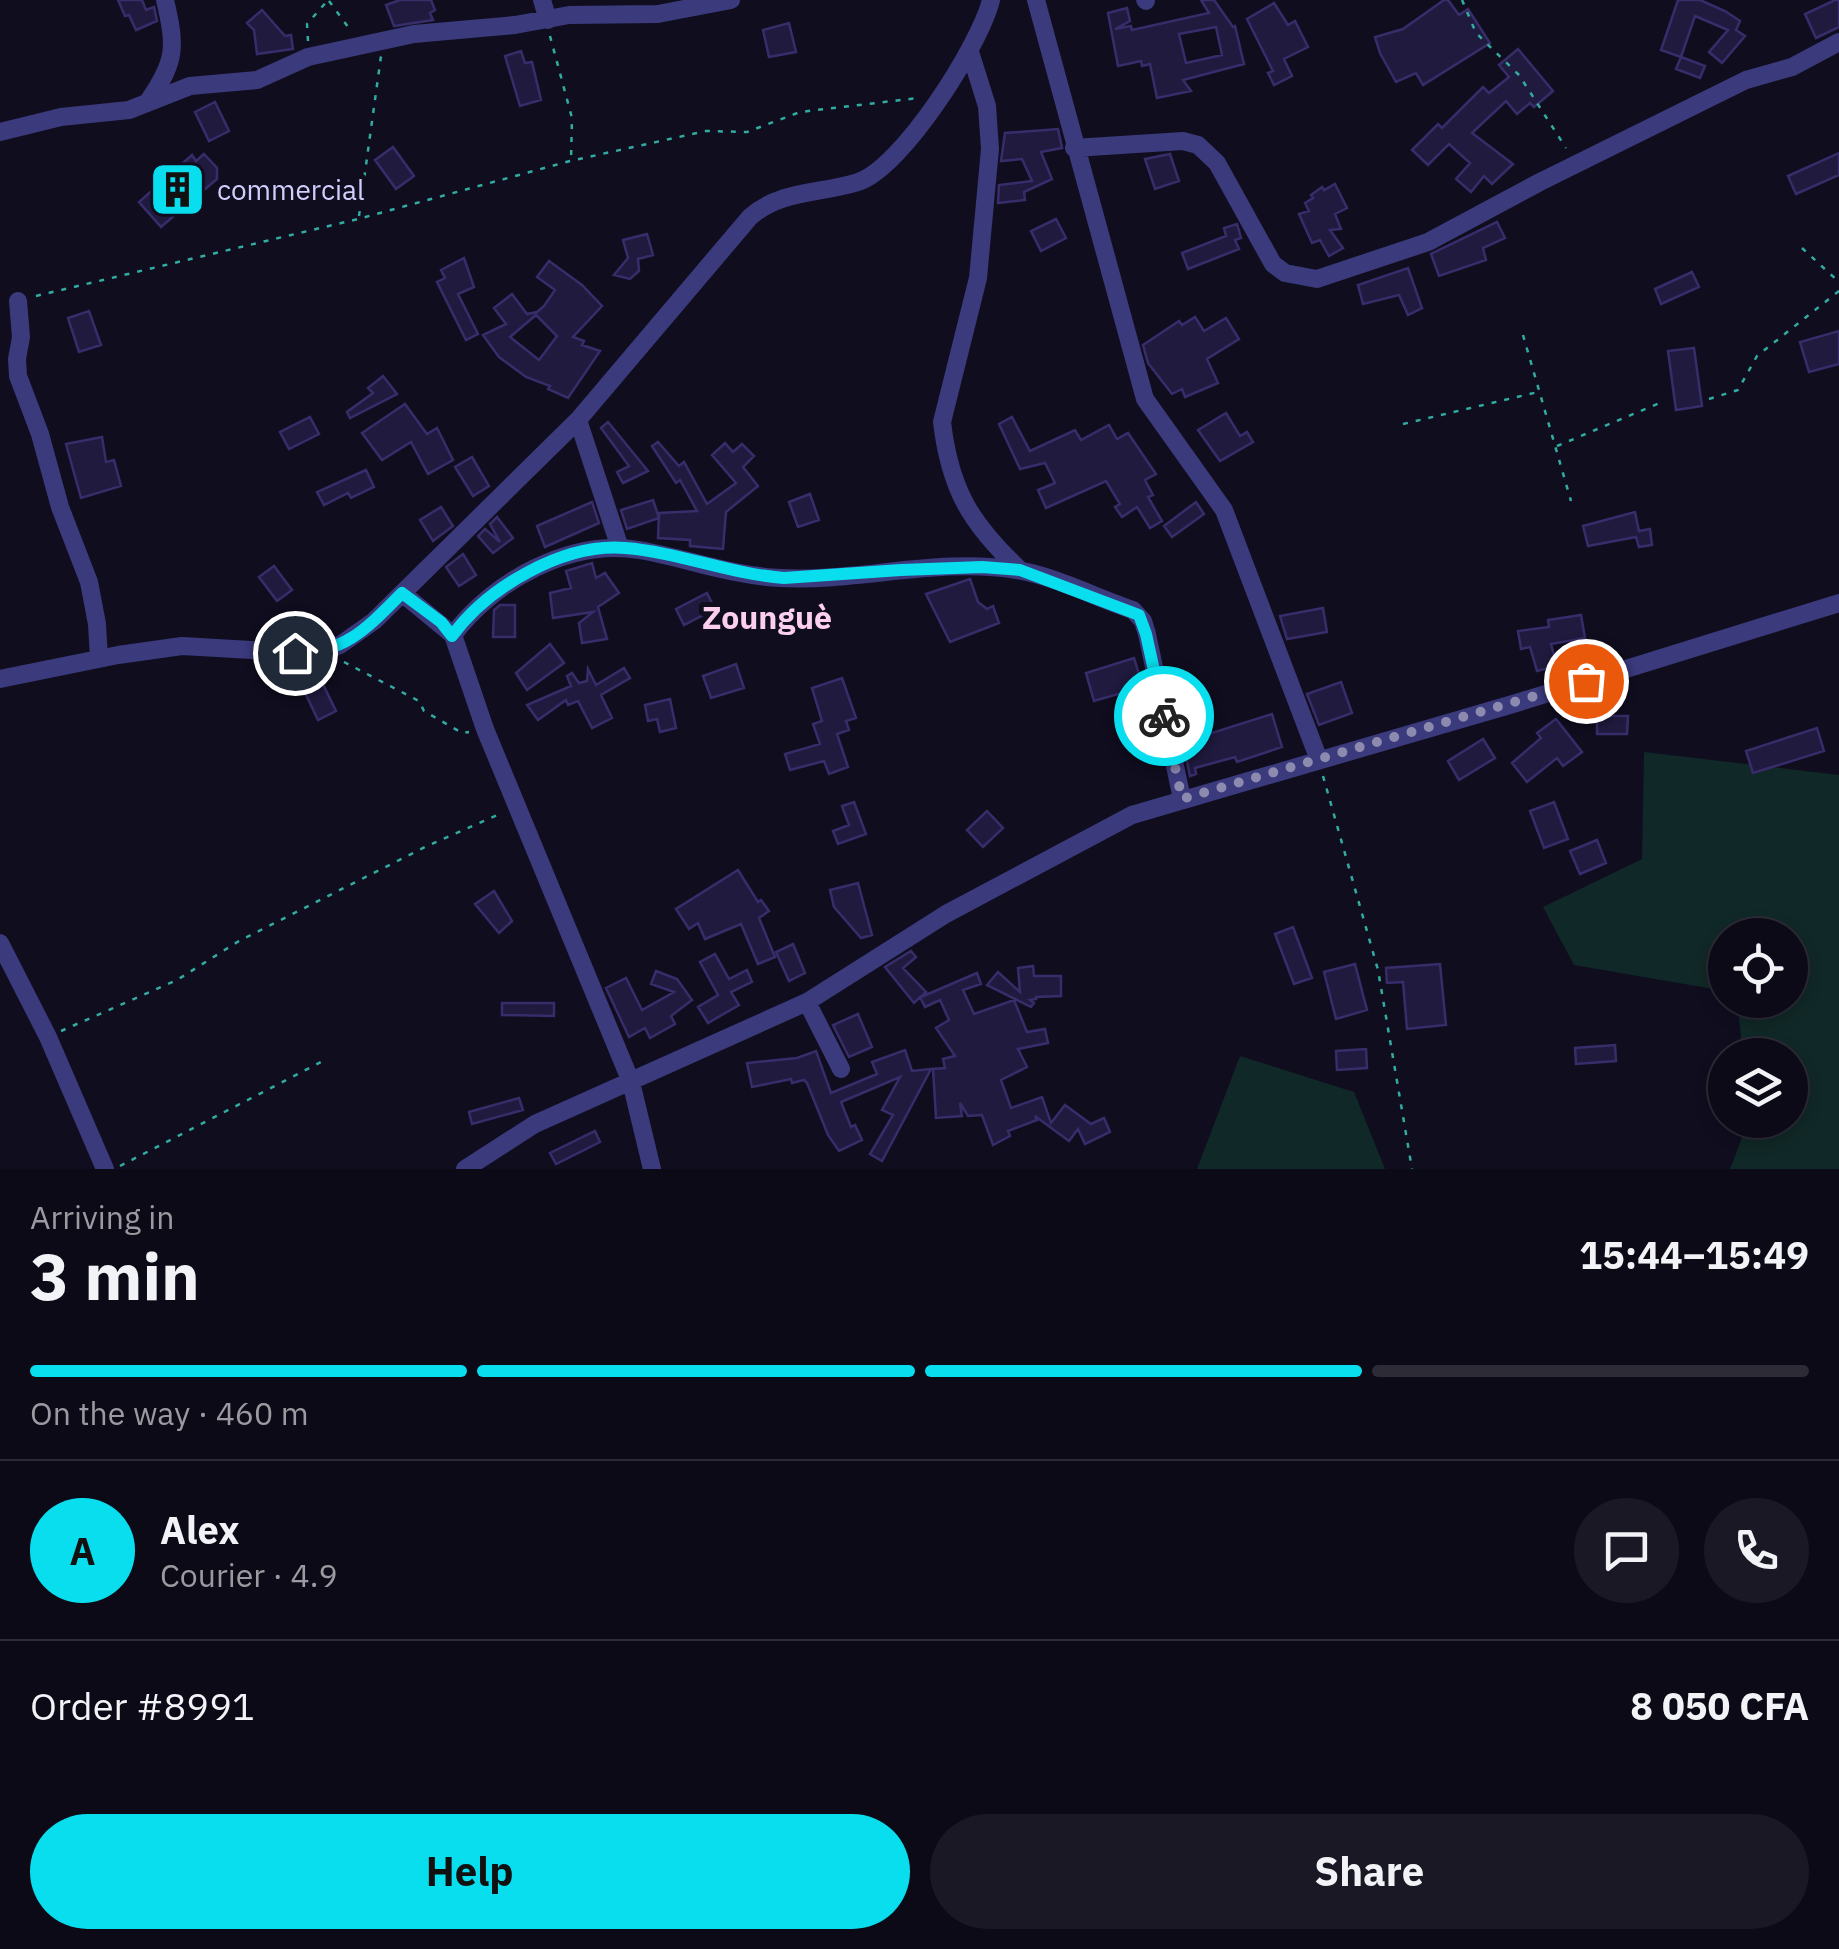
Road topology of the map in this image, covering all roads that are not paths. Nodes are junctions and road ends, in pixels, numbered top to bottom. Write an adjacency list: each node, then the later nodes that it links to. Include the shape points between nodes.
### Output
1 (165, 0): 9 (street, via 171,69)
2 (542, 0): 6 (street)
3 (731, 0): 6 (street, via 658,14)
4 (991, 0): 8 (street)
5 (1036, 0): 11 (street)
6 (548, 20): 9 (street, via 361,44 256,80 190,86)
7 (1839, 42): 11 (street, via 1792,67 1746,80 1428,242 1304,279 1274,264 1217,163 1198,145)
8 (970, 52): 13 (street, via 904,144 874,174 778,199 750,216); 15 (street, via 987,106 990,148 978,278 942,422 959,494 972,519)
9 (149, 100): 10 (street, via 120,112)
10 (0, 132)
11 (1074, 148): 21 (street, via 1145,399 1224,510)
12 (18, 301): 19 (street, via 18,376 89,582)
13 (578, 420): 14 (street); 16 (street)
14 (620, 548): 15 (street, via 784,578); 18 (street, via 531,570 488,598)
15 (1020, 570): 22 (street, via 1139,615)
16 (402, 593): 18 (street); 19 (street, via 374,621 319,654 182,646)
17 (1839, 602): 21 (street)
18 (452, 636): 26 (street)
19 (99, 659): 20 (street)
20 (0, 680)
21 (1319, 760): 22 (street)
22 (1182, 799): 24 (street, via 1058,852)
23 (0, 943): 27 (street)
24 (807, 1002): 25 (street); 26 (street)
25 (840, 1069)
26 (631, 1082): 28 (street, via 535,1124); 29 (street)
27 (106, 1169)
28 (465, 1169)
29 (652, 1169)

